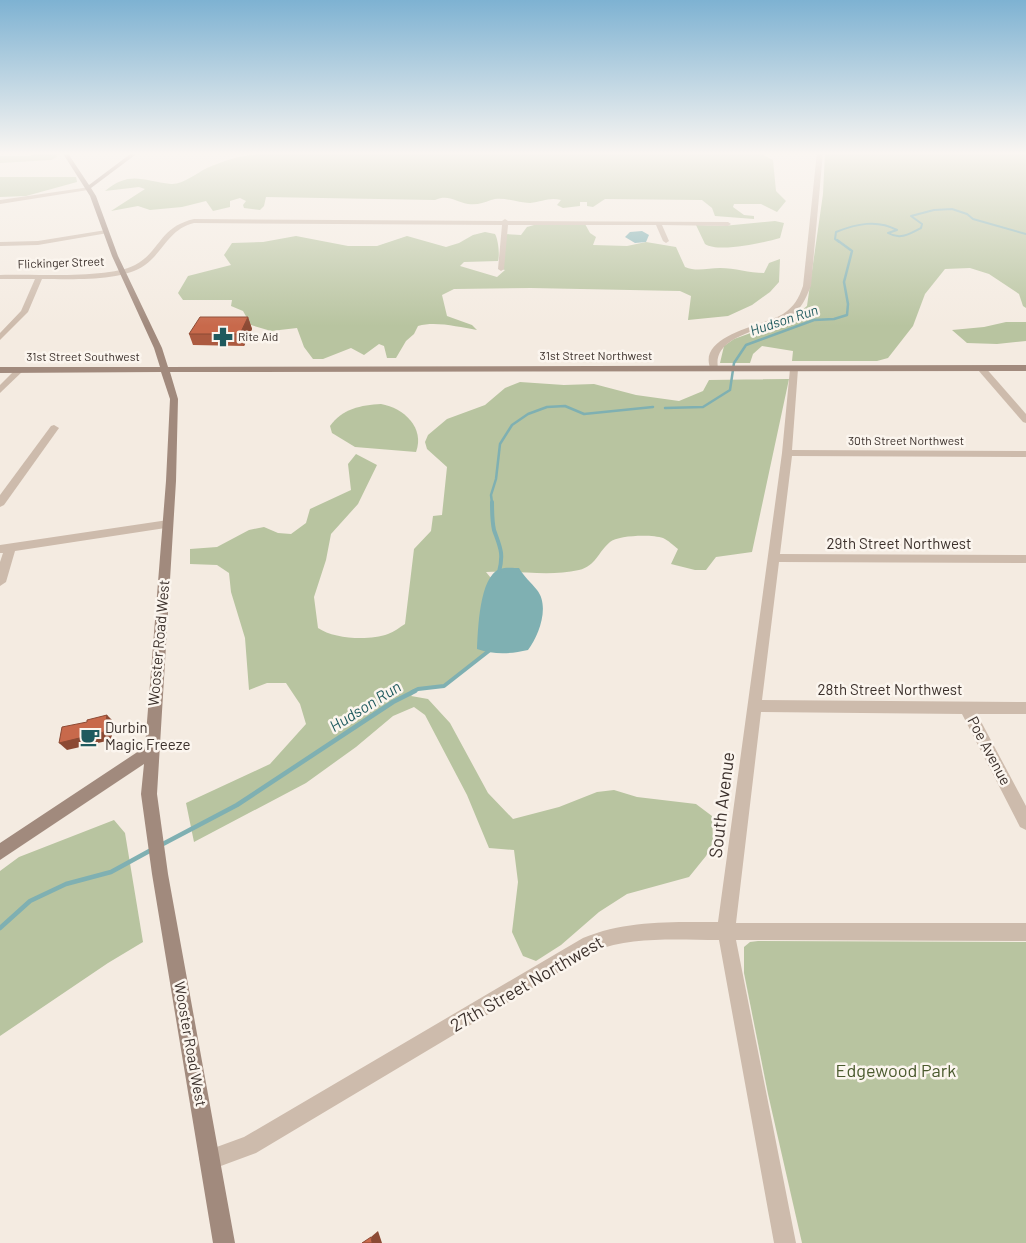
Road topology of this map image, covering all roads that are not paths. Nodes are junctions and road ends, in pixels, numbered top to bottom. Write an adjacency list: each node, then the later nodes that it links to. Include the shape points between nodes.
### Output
1 (97, 210): 6 (main road, Wooster Road West)
2 (814, 210): 14 (street, via 804,300 786,315 724,341 717,349)
3 (504, 221): 4 (street); 9 (street); 10 (street, via 188,222 173,228 139,266)
4 (658, 222): 5 (street); 7 (street)
5 (728, 224)
6 (106, 232): 8 (street, via 38,243); 10 (main road, Wooster Road West)
7 (666, 241)
8 (0, 244)
9 (501, 269)
10 (122, 271): 11 (street, Flickinger Street); 20 (main road, Wooster Road West)
11 (40, 276): 12 (street, Flickinger Street); 13 (street, via 24,312)
12 (0, 277)
13 (0, 338)
14 (714, 368): 17 (main road, 31st Street Northwest); 20 (main road, 31st Street Northwest)
15 (981, 368): 16 (main road, 31st Street Northwest); 17 (main road, 31st Street Northwest); 22 (street)
16 (1026, 368)
17 (794, 369): 24 (street, South Avenue)
18 (0, 370): 19 (main road, 31st Street Southwest)
19 (20, 370): 20 (main road, 31st Street Southwest); 21 (street)
20 (166, 370): 27 (main road, Wooster Road West, via 174,399)
21 (0, 390)
22 (1026, 420)
23 (54, 428): 26 (street)
24 (786, 453): 25 (street, 30th Street Northwest); 29 (street, South Avenue)
25 (1026, 454)
26 (0, 502)
27 (168, 524): 28 (street); 35 (main road, Wooster Road West)
28 (5, 549): 31 (street)
29 (773, 558): 30 (street, 29th Street Northwest); 32 (street, South Avenue)
30 (1026, 559)
31 (0, 582)
32 (754, 706): 33 (street, 28th Street Northwest); 38 (street, South Avenue)
33 (966, 707): 34 (street, 28th Street Northwest); 36 (street, Poe Avenue)
34 (1026, 708)
35 (150, 752): 37 (main road); 40 (main road, Wooster Road West, via 152,823)
36 (1026, 822)
37 (0, 852)
38 (726, 931): 39 (street, 27th Street Northwest); 40 (street, 27th Street Northwest, via 632,932 589,944 249,1146); 42 (street, South Avenue)
39 (1026, 932)
40 (210, 1159): 41 (main road, Wooster Road West)
41 (224, 1243)
42 (785, 1243)

